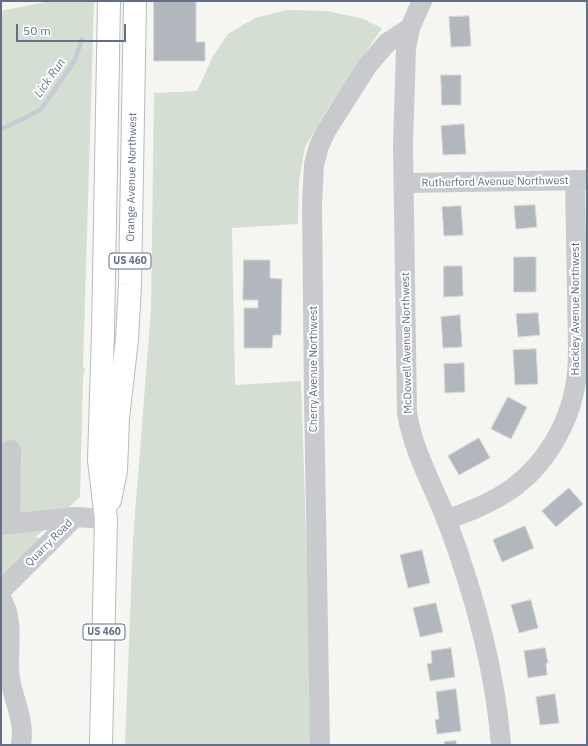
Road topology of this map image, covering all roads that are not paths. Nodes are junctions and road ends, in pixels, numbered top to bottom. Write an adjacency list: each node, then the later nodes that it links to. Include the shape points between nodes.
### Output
1 (109, 1): 9 (main road, Orange Avenue Northwest / US 460, via 99,460)
2 (135, 1): 9 (main road, Orange Avenue Northwest / US 460, via 127,339 118,418 116,471)
3 (422, 1): 4 (street, McDowell Avenue Northwest)
4 (410, 28): 6 (street, McDowell Avenue Northwest, via 406,48); 16 (street, Cherry Avenue Northwest, via 388,43 368,65 326,132 314,164 314,399)
5 (581, 180): 6 (street, Rutherford Avenue Northwest); 10 (street, Hackley Avenue Northwest, via 577,373 573,397 565,420 540,462 523,480 481,507)
6 (404, 183): 10 (street, McDowell Avenue Northwest, via 407,413 419,458)
7 (11, 450): 11 (street)
8 (75, 518): 9 (street, Quarry Road); 11 (street); 12 (street, Quarry Road)
9 (106, 519): 15 (main road, Orange Avenue Northwest / US 460)
10 (446, 520): 17 (street, McDowell Avenue Northwest, via 464,569 482,634 499,718)
11 (5, 524)
12 (1, 591)
13 (1, 598): 14 (street, via 9,617 10,679 20,714)
14 (21, 745)
15 (101, 745)
16 (320, 745)
17 (501, 745)

